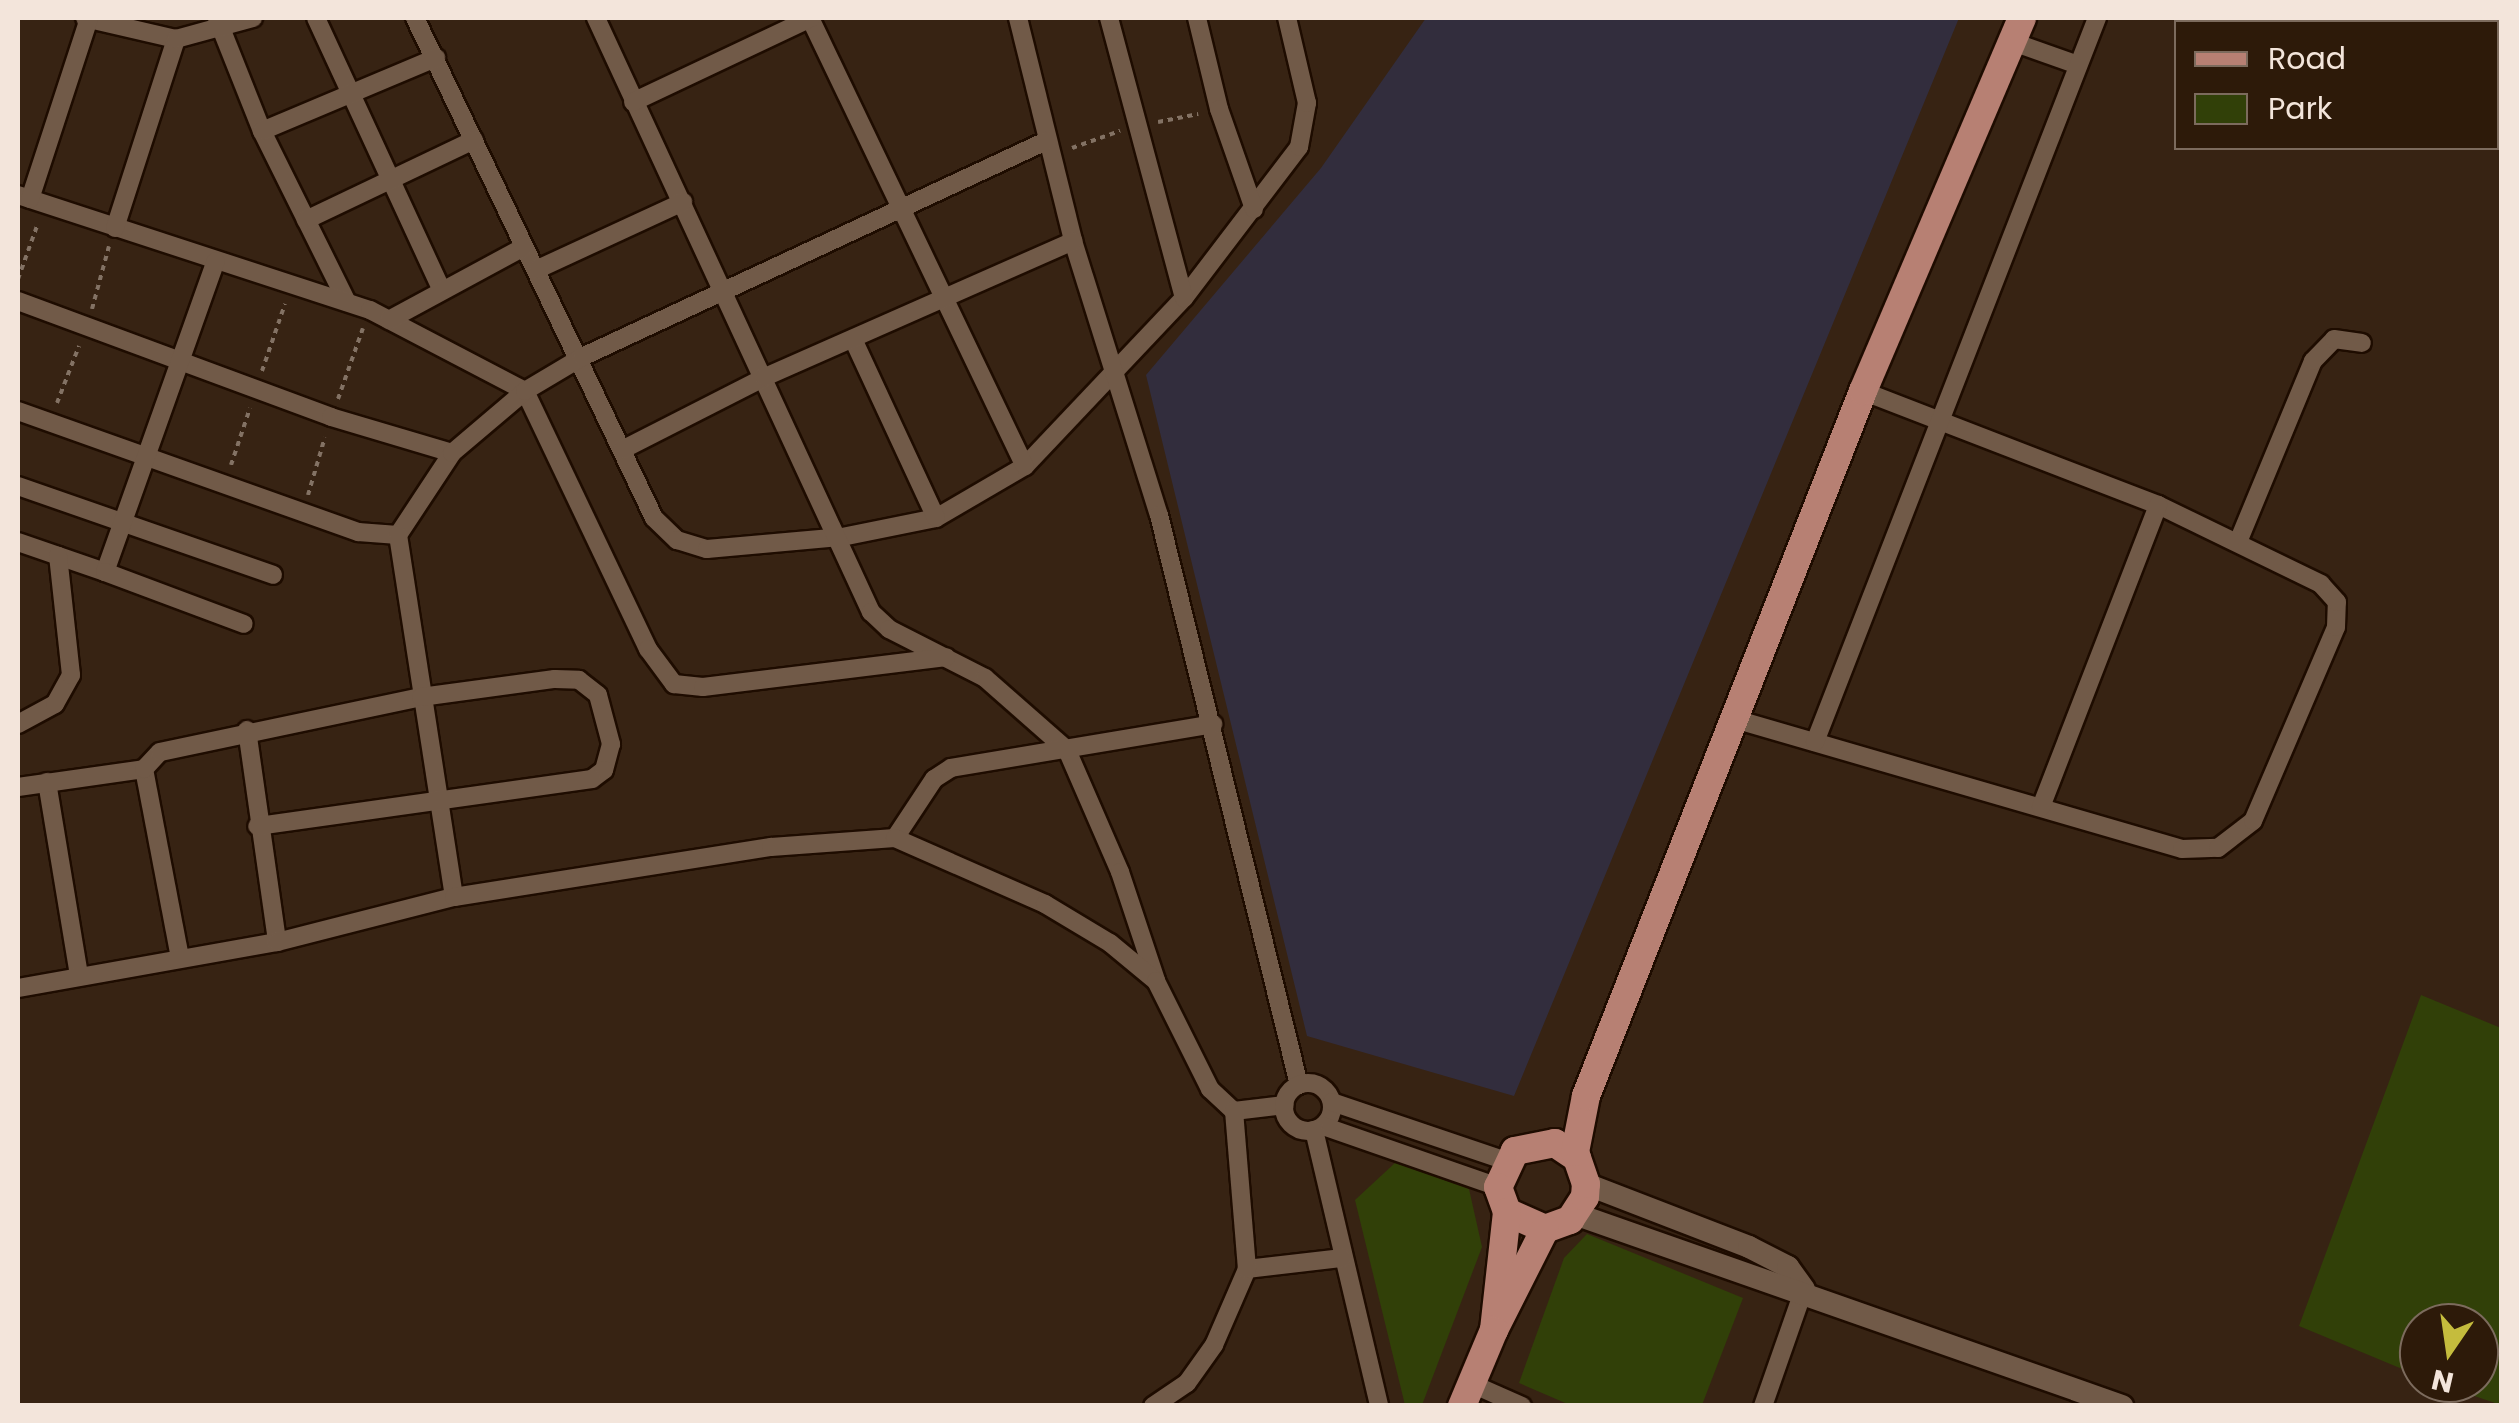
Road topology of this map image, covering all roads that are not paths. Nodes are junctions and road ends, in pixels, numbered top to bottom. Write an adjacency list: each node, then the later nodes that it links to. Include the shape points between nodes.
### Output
1 (87, 18): 14 (street); 23 (street)
2 (252, 18): 12 (street)
3 (316, 18): 17 (street)
4 (415, 18): 15 (street)
5 (596, 18): 18 (street)
6 (811, 18): 18 (street); 25 (street)
7 (1018, 18): 21 (street)
8 (1110, 18): 36 (street)
9 (1197, 18): 26 (street)
10 (1288, 18): 26 (street, via 1308,118 1299,147)
11 (2097, 18): 16 (street)
12 (220, 23): 14 (street); 19 (street)
13 (2017, 30): 16 (street); 47 (main road)
14 (176, 39): 28 (street)
15 (436, 58): 17 (street); 20 (street)
16 (2078, 65): 49 (street)
17 (352, 95): 19 (street); 22 (street)
18 (634, 102): 24 (street)
19 (262, 131): 27 (street)
20 (474, 140): 22 (street); 30 (street)
21 (1046, 141): 25 (street); 29 (street)
22 (391, 179): 27 (street); 33 (street)
23 (31, 199): 28 (street)
24 (683, 202): 32 (street); 34 (street)
25 (906, 206): 34 (street); 35 (street)
26 (1254, 209): 36 (street)
27 (306, 220): 38 (street)
28 (114, 228): 31 (street)
29 (1073, 241): 35 (street); 44 (street)
30 (524, 247): 32 (street); 33 (street)
31 (216, 260): 38 (street); 43 (street)
32 (538, 268): 42 (street)
33 (441, 288): 39 (street)
34 (725, 288): 42 (street); 45 (street)
35 (947, 297): 40 (street); 53 (street)
36 (1184, 298): 44 (street)
37 (18, 301): 43 (street)
38 (347, 302): 39 (street)
39 (390, 320): 46 (street)
40 (854, 339): 45 (street); 56 (street)
41 (2362, 343): 61 (street, via 2334,339 2313,361)
42 (582, 357): 46 (street); 50 (street)
43 (185, 364): 51 (street); 52 (street)
44 (1115, 377): 53 (street); 70 (street, via 1160,515)
45 (765, 378): 50 (street); 59 (street)
46 (525, 391): 51 (street); 66 (street, via 648,649 674,684 688,688)
47 (1864, 391): 49 (street); 68 (main road)
48 (18, 411): 52 (street)
49 (1936, 419): 55 (street); 72 (street)
50 (622, 450): 59 (street, via 654,518 690,547)
51 (452, 454): 58 (street)
52 (148, 458): 57 (street); 58 (street, via 358,532)
53 (1025, 466): 56 (street)
54 (18, 486): 57 (street)
55 (2158, 505): 61 (street); 78 (street)
56 (936, 518): 59 (street)
57 (123, 524): 63 (street); 64 (street)
58 (398, 536): 67 (street)
59 (842, 537): 66 (street, via 871,612)
60 (18, 542): 62 (street)
61 (2238, 542): 78 (street, via 2321,584 2337,602 2336,627 2253,821 2218,848 2182,849)
62 (58, 556): 63 (street); 69 (street, via 71,675 55,704)
63 (105, 572): 65 (street)
64 (274, 575)
65 (244, 624)
66 (946, 657): 73 (street, via 1036,717)
67 (421, 697): 71 (street); 77 (street); 77 (street, via 578,680 598,695 611,744 604,770 592,779)
68 (1738, 720): 72 (street); 88 (main road)
69 (18, 724)
70 (1214, 724): 73 (street); 87 (street)
71 (247, 730): 74 (street, via 160,752); 79 (street)
72 (1815, 742): 78 (street)
73 (1067, 750): 80 (street, via 941,773); 85 (street, via 1120,872)
74 (144, 769): 75 (street); 83 (street)
75 (47, 782): 76 (street); 84 (street)
76 (18, 787)
77 (436, 796): 79 (street); 81 (street)
78 (2041, 807)
79 (257, 826): 82 (street)
80 (895, 838): 81 (street, via 771,847); 85 (street, via 1045,904 1110,942)
81 (454, 897): 82 (street)
82 (277, 942): 83 (street)
83 (180, 958): 84 (street)
84 (79, 975): 86 (street)
85 (1156, 981): 91 (street, via 1210,1089)
86 (18, 988)
87 (1299, 1085): 89 (street, via 1323,1088); 90 (street)
88 (1586, 1096): 93 (main road); 94 (main road)
89 (1332, 1102): 92 (street); 95 (street)
90 (1284, 1105): 91 (street); 92 (street, via 1290,1122)
91 (1234, 1111): 99 (street)
92 (1319, 1128): 95 (street); 98 (street)
93 (1541, 1142): 94 (main road); 95 (main road)
94 (1582, 1171): 96 (main road); 100 (street, via 1788,1267)
95 (1504, 1186): 97 (main road); 101 (main road)
96 (1576, 1214): 97 (main road); 100 (street, via 1775,1288)
97 (1545, 1229): 101 (main road)
98 (1342, 1258): 99 (street); 104 (street)
99 (1247, 1269): 103 (street, via 1214,1345 1187,1383)
100 (1804, 1289): 106 (street); 107 (street)
101 (1494, 1330): 102 (main road)
102 (1466, 1394): 105 (street)
103 (1153, 1406)
104 (1380, 1406)
105 (1522, 1406)
106 (1762, 1406)
107 (2122, 1406)

